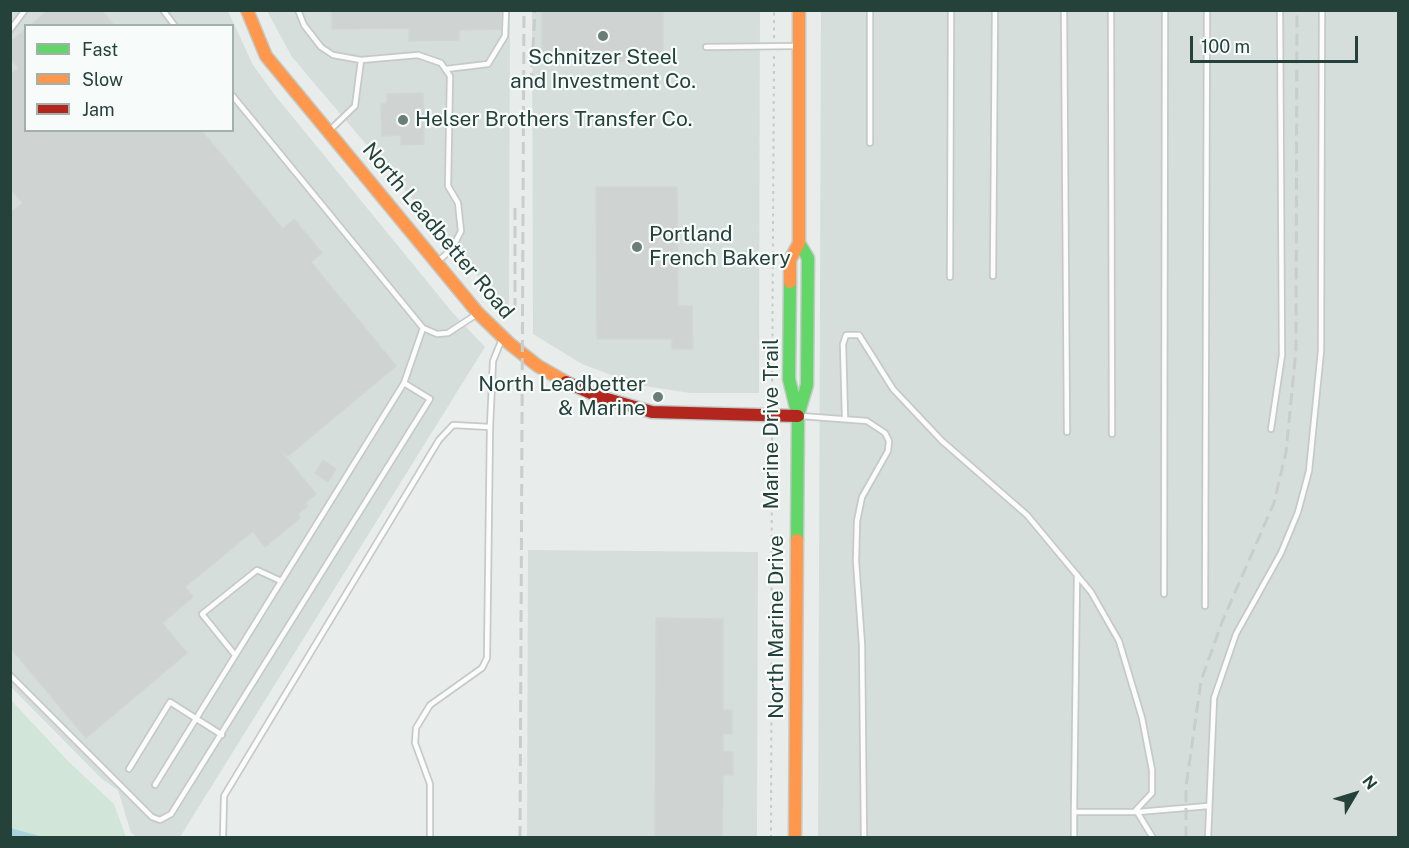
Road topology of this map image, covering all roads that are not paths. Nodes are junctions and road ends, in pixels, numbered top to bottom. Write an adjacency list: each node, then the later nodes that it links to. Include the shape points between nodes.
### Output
1 (25, 10): 17 (lane)
2 (163, 10): 16 (lane)
3 (247, 10): 23 (main road, North Leadbetter Road, via 266,56)
4 (298, 10): 20 (lane, via 321,47 333,55)
5 (506, 10): 21 (lane, via 506,36 488,64)
6 (799, 10): 18 (main road, North Marine Drive)
7 (870, 10): 24 (lane)
8 (951, 10): 28 (lane)
9 (995, 10): 27 (lane)
10 (1064, 10): 37 (lane)
11 (1111, 10): 38 (lane)
12 (1164, 10): 41 (lane)
13 (1207, 10): 42 (lane)
14 (1280, 10): 36 (lane, via 1282,354)
15 (1322, 10): 49 (lane, via 1321,351 1309,471 1281,553 1236,634 1214,698)
16 (174, 24)
17 (10, 30)
18 (799, 46): 19 (lane); 25 (main road, North Marine Drive)
19 (706, 47)
20 (361, 60): 21 (lane, via 418,55 441,63); 23 (lane, via 355,106)
21 (446, 69): 26 (lane, via 452,82 448,186 458,203 461,231 452,249)
22 (234, 97): 30 (lane)
23 (328, 131): 26 (main road, North Leadbetter Road)
24 (870, 143)
25 (799, 243): 33 (main road, North Marine Drive, via 790,260 789,380); 33 (main road, North Marine Drive, via 808,258 807,385)
26 (436, 262): 29 (main road, North Leadbetter Road)
27 (993, 276)
28 (950, 277)
29 (478, 313): 30 (lane, via 448,333 437,334); 31 (main road, North Leadbetter Road)
30 (423, 328): 32 (lane)
31 (503, 337): 33 (main road, North Leadbetter Road, via 555,376 625,406 673,414); 35 (lane, via 492,361)
32 (404, 383): 40 (lane); 46 (lane, via 430,399)
33 (798, 416): 34 (lane); 54 (main road, North Marine Drive)
34 (845, 418): 39 (lane, via 843,344 846,335 859,335 901,397 942,441 1027,514); 55 (lane, via 867,421 889,441 888,451 862,497 857,521)
35 (490, 427): 52 (lane, via 453,425 439,440 224,796); 53 (lane, via 488,658 482,668 430,705 416,728 416,743 430,784)
36 (1271, 429)
37 (1067, 432)
38 (1112, 435)
39 (1077, 574): 50 (lane); 51 (lane, via 1119,641 1142,718 1152,770 1152,793)
40 (281, 581): 43 (lane); 43 (lane, via 257,570 202,614)
41 (1164, 594)
42 (1205, 606)
43 (235, 655): 45 (lane)
44 (10, 675): 46 (lane, via 159,820 171,814)
45 (196, 719): 46 (lane); 47 (lane, via 170,702); 48 (lane)
46 (222, 735)
47 (129, 769)
48 (155, 785)
49 (1208, 806): 51 (lane); 58 (lane)
50 (1074, 812): 51 (lane); 56 (lane)
51 (1138, 812): 57 (lane)
52 (223, 837)
53 (430, 837)
54 (795, 837)
55 (864, 837)
56 (1074, 837)
57 (1152, 837)
58 (1208, 837)

